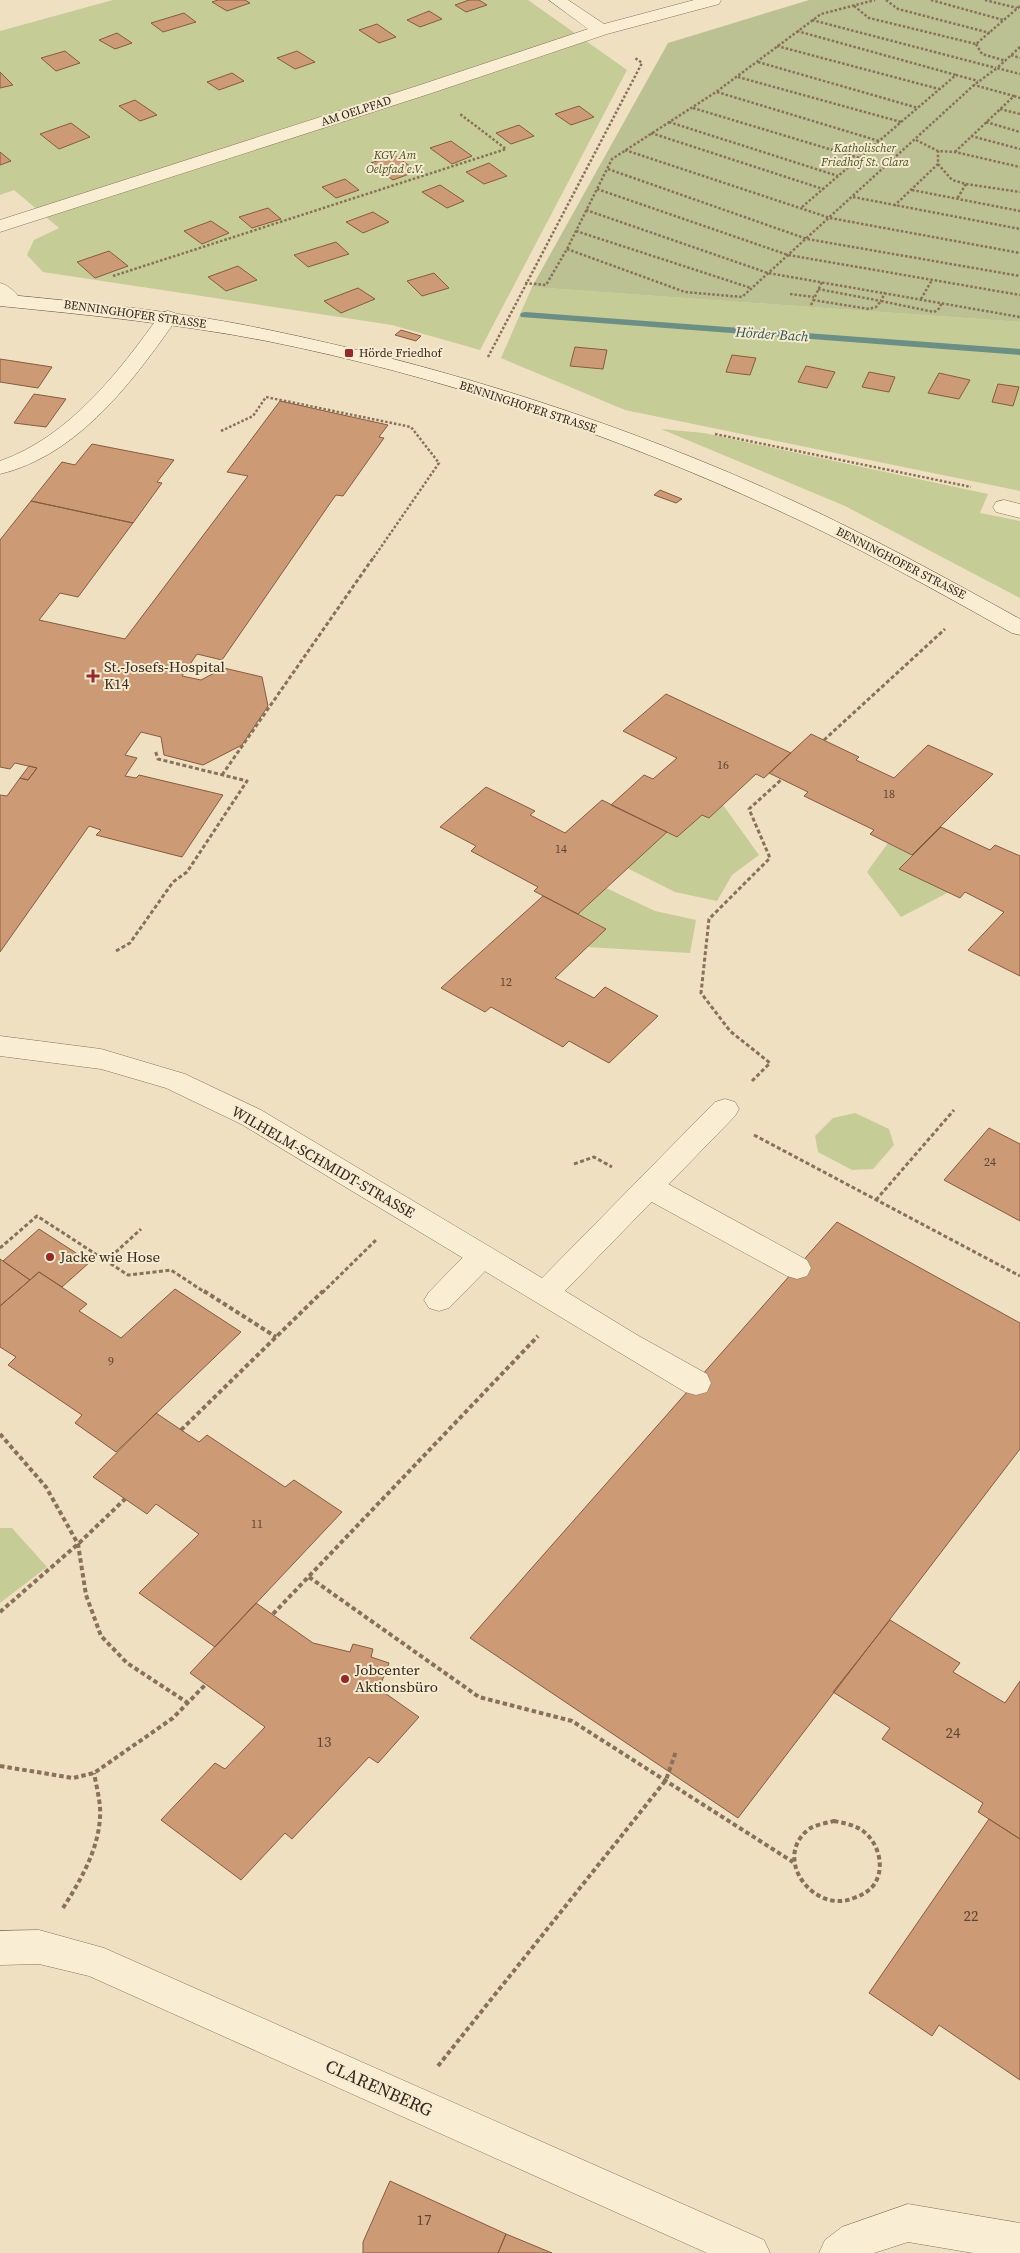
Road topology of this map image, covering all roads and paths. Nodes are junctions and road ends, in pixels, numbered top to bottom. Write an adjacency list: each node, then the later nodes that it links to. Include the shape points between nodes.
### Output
1 (558, 0): 11 (street)
2 (714, 0): 11 (street, AM OELPFAD)
3 (875, 0): 7 (path)
4 (886, 0): 13 (path, via 898,9)
5 (931, 0): 10 (path)
6 (985, 0): 8 (path)
7 (854, 6): 9 (path, via 820,14); 14 (path, via 869,18)
8 (1019, 7): 10 (path)
9 (812, 20): 12 (path); 21 (path)
10 (1004, 20): 13 (path)
11 (601, 30): 65 (street, AM OELPFAD); 77 (path, via 642,63)
12 (796, 31): 15 (path); 23 (path)
13 (990, 33): 14 (path)
14 (976, 44): 20 (path, via 982,54)
15 (777, 46): 19 (path); 27 (path)
16 (1020, 47): 17 (path)
17 (1011, 55): 18 (path); 20 (path)
18 (1020, 58)
19 (757, 61): 24 (path); 32 (path)
20 (1006, 61): 21 (path)
21 (997, 68): 22 (path); 25 (path)
22 (1020, 74)
23 (956, 75): 25 (path); 27 (path)
24 (738, 76): 28 (path); 37 (path)
25 (978, 81): 26 (path)
26 (974, 85): 29 (path); 42 (path)
27 (939, 89): 32 (path)
28 (716, 92): 31 (path); 43 (path)
29 (1014, 96): 30 (path); 34 (path)
30 (1020, 98)
31 (693, 108): 36 (path); 48 (path)
32 (918, 108): 37 (path)
33 (454, 109): 74 (path, via 506,149)
34 (1000, 109): 35 (path); 38 (path)
35 (1020, 114)
36 (669, 122): 40 (path); 52 (path)
37 (901, 122): 43 (path)
38 (985, 122): 39 (path); 41 (path)
39 (1020, 132)
40 (651, 133): 45 (path); 55 (path)
41 (971, 136): 44 (path); 47 (path)
42 (916, 140): 46 (path); 58 (path)
43 (879, 141): 48 (path)
44 (1020, 149)
45 (624, 150): 51 (path, via 612,159); 61 (path)
46 (938, 151): 47 (path); 49 (path)
47 (955, 152): 50 (path)
48 (859, 158): 52 (path)
49 (938, 164): 53 (path, via 952,180); 56 (path)
50 (1020, 167)
51 (608, 169): 54 (path); 68 (path)
52 (838, 176): 55 (path)
53 (966, 184): 57 (path); 59 (path)
54 (597, 189): 62 (path); 71 (path)
55 (823, 189): 61 (path)
56 (912, 190): 59 (path); 60 (path)
57 (1020, 192)
58 (852, 197): 60 (path); 64 (path)
59 (957, 199): 63 (path)
60 (893, 207): 66 (path)
61 (801, 208): 64 (path)
62 (586, 210): 67 (path); 72 (path)
63 (1020, 211)
64 (830, 218): 68 (path); 70 (path)
65 (0, 226)
66 (1020, 229)
67 (576, 231): 69 (path); 78 (path)
68 (807, 239): 71 (path); 73 (path)
69 (567, 249): 77 (path, via 546,285); 78 (path, via 685,292 742,297)
70 (1020, 253)
71 (788, 255): 72 (path); 75 (path)
72 (768, 273): 76 (path); 78 (path)
73 (1020, 276)
74 (108, 278)
75 (932, 280): 82 (path); 85 (path)
76 (822, 282): 79 (path); 80 (path)
77 (525, 283): 91 (path)
78 (751, 288)
79 (818, 289): 84 (path); 86 (path)
80 (885, 292): 85 (path); 86 (path)
81 (790, 294): 84 (path)
82 (1020, 295)
83 (4, 296): 89 (street, BENNINGHOFER STRASSE)
84 (814, 298): 86 (path, via 869,309); 88 (path)
85 (921, 299): 87 (path)
86 (881, 301): 87 (path, via 934,312)
87 (942, 303): 90 (path)
88 (811, 305)
89 (168, 317): 91 (street, BENNINGHOFER STRASSE, via 349,353); 94 (street, via 112,388 63,435 34,454)
90 (1020, 317)
91 (472, 387): 97 (street, BENNINGHOFER STRASSE, via 558,414 732,482 923,572)
92 (221, 431): 100 (path, via 253,416 266,396 411,427 439,463)
93 (713, 434): 95 (path, via 989,491)
94 (0, 468)
95 (1012, 509)
96 (950, 624): 98 (path)
97 (1020, 628)
98 (824, 740)
99 (155, 750): 100 (path, via 158,760)
100 (222, 775): 102 (path, via 246,781 187,872 173,882 130,943)
101 (782, 779): 105 (path, via 749,809 770,858 709,919 701,993 730,1031 770,1063)
102 (116, 951)
103 (0, 1046): 108 (street, WILHELM-SCHMIDT-STRASSE, via 101,1059 175,1081 251,1116)
104 (954, 1110): 107 (path)
105 (722, 1112): 106 (street); 107 (path)
106 (649, 1187): 113 (street); 116 (street)
107 (876, 1200): 114 (path)
108 (406, 1210): 111 (street, WILHELM-SCHMIDT-STRASSE); 117 (path)
109 (141, 1229): 112 (path)
110 (0, 1248): 112 (path, via 37,1216)
111 (482, 1256): 115 (street); 116 (street, WILHELM-SCHMIDT-STRASSE)
112 (106, 1261): 117 (path, via 128,1275 170,1270)
113 (797, 1268)
114 (1020, 1276)
115 (439, 1300)
116 (555, 1300): 118 (street, WILHELM-SCHMIDT-STRASSE); 123 (path)
117 (276, 1337): 119 (path)
118 (696, 1383)
119 (181, 1430)
120 (0, 1434): 122 (path, via 46,1488)
121 (125, 1498): 122 (path)
122 (78, 1544): 124 (path); 127 (path, via 86,1594 101,1636 127,1663)
123 (309, 1577): 125 (path); 131 (path, via 479,1697 572,1722)
124 (0, 1612)
125 (273, 1614)
126 (206, 1684): 127 (path)
127 (188, 1703): 130 (path)
128 (676, 1751): 131 (path)
129 (0, 1766): 130 (path, via 73,1778)
130 (94, 1773): 133 (path, via 100,1808 98,1830)
131 (666, 1780): 132 (path); 135 (path)
132 (793, 1862): 132 (path, via 799,1838 821,1822 834,1821 861,1830 871,1839 881,1865 870,1890 845,1902 816,1896 797,1876)
133 (87, 1864)
134 (0, 1948): 135 (street, CLARENBERG, via 39,1947 92,1960)
135 (410, 2102): 137 (street, CLARENBERG)
136 (1020, 2242): 138 (street, via 908,2223 855,2240)
137 (751, 2253)
138 (838, 2253)

